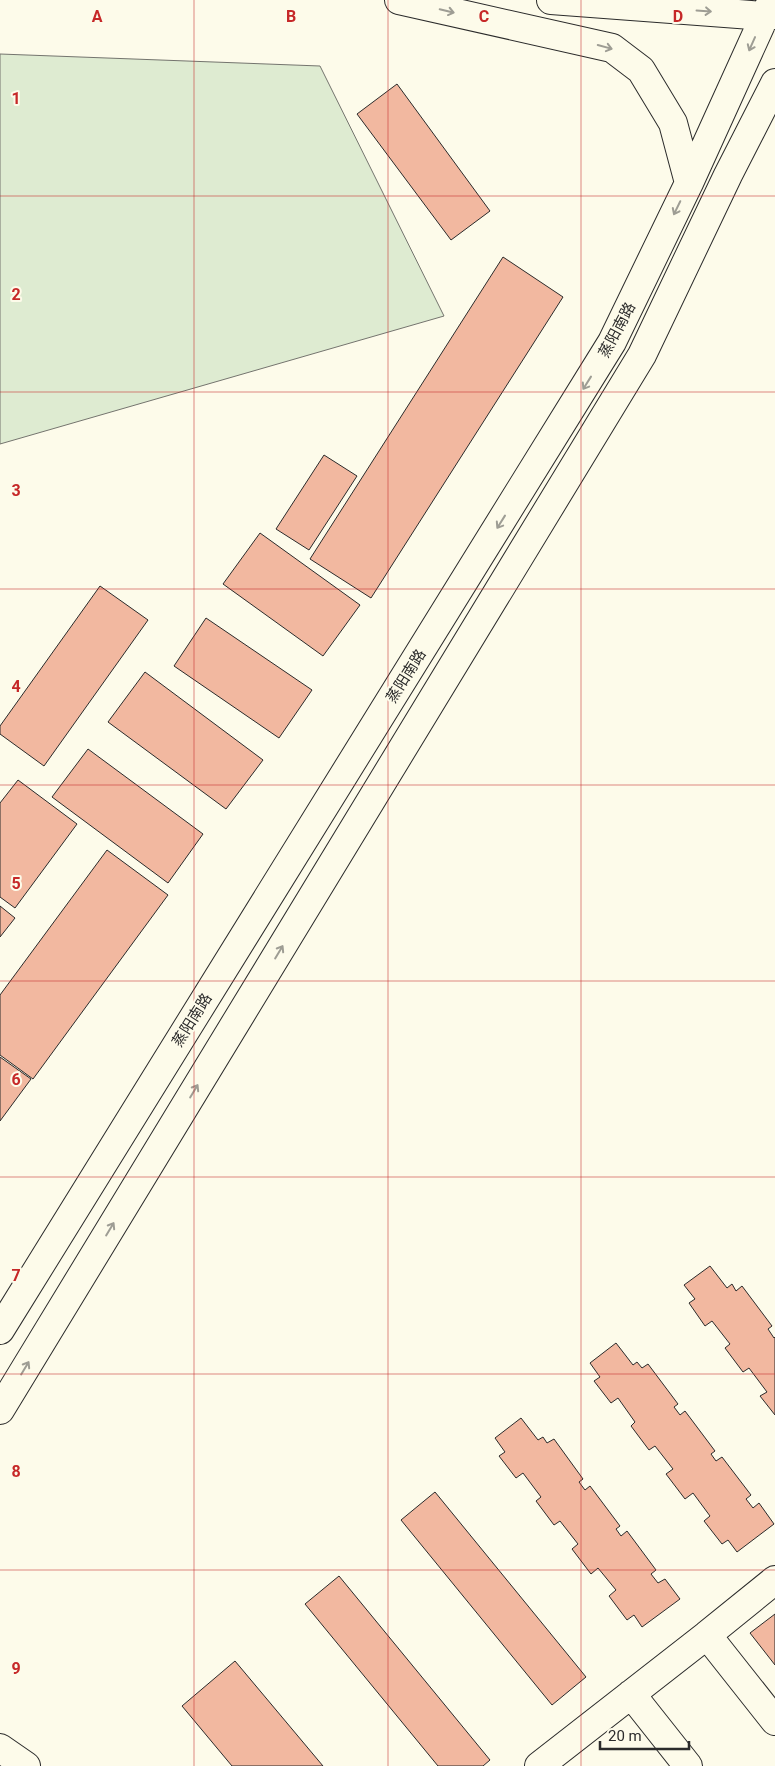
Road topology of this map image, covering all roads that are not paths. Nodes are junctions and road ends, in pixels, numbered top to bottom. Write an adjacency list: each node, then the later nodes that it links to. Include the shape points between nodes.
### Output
1 (399, 0): 5 (main road, one-way to 5, via 612,48 641,70 673,123)
2 (551, 0): 3 (main road, one-way to 3)
3 (771, 10): 5 (main road, 蒸阳南路, one-way to 5)
4 (775, 83): 7 (main road, one-way to 4, via 642,355)
5 (689, 183): 6 (main road, 蒸阳南路, one-way to 6, via 612,342)
6 (0, 1330)
7 (0, 1410)
8 (775, 1580): 9 (main road)
9 (707, 1634): 10 (main road); 11 (main road)
10 (631, 1694): 13 (main road); 15 (main road)
11 (775, 1721)
12 (0, 1748): 14 (main road)
13 (542, 1765)
14 (26, 1766)
15 (688, 1766)

